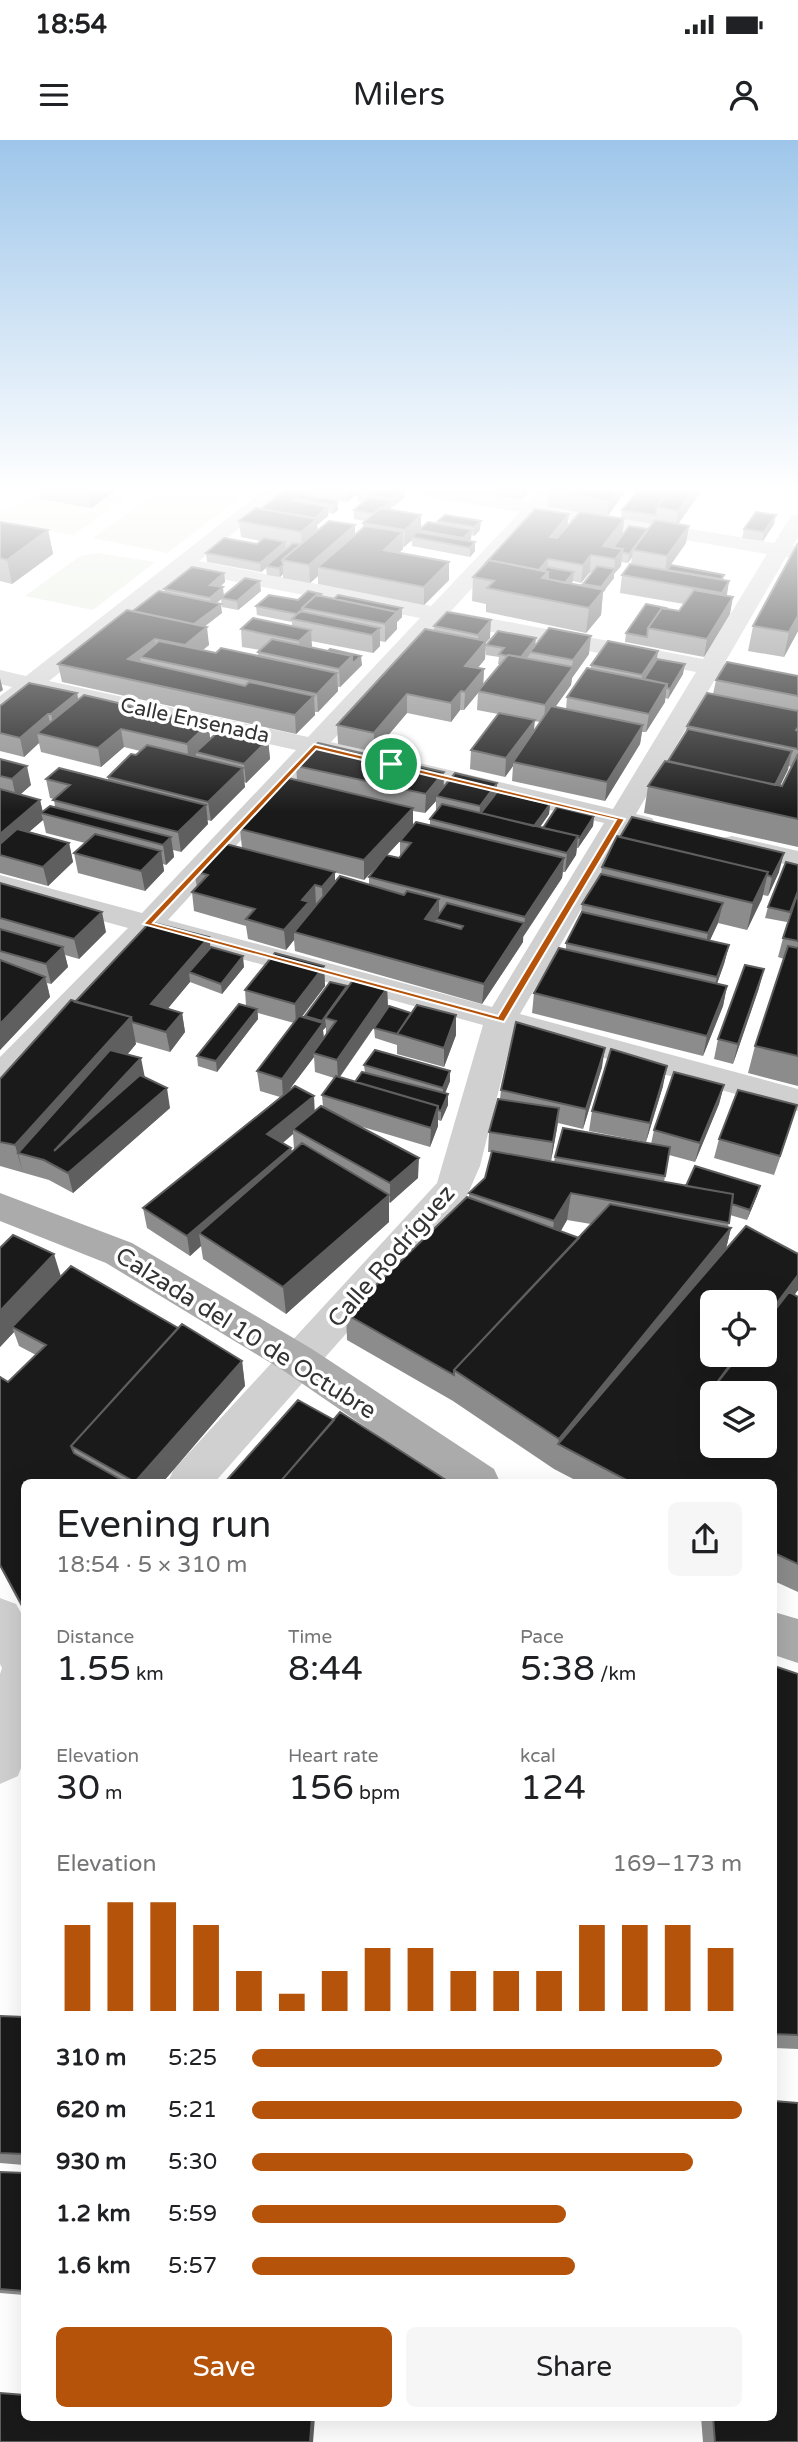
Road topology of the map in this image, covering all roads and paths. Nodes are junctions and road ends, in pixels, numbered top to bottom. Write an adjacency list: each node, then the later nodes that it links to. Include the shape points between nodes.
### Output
1 (142, 597): 8 (street)
2 (352, 597): 5 (street)
3 (453, 597): 5 (street)
4 (757, 597): 6 (street, Calle Rodríguez)
5 (438, 614): 6 (street); 11 (street)
6 (710, 667): 9 (street); 12 (street, Calle Rodríguez)
7 (0, 677): 8 (street, Calle Ensenada)
8 (31, 684): 10 (street); 11 (street, Calle Ensenada)
9 (798, 685)
10 (0, 708)
11 (314, 746): 12 (street, Calle Ensenada); 17 (street)
12 (621, 819): 13 (street, Calle Ensenada); 18 (street, Calle Rodríguez)
13 (662, 828)
14 (703, 837): 15 (street)
15 (798, 859)
16 (0, 884): 17 (street)
17 (148, 924): 18 (street); 19 (street)
18 (500, 1020): 20 (street); 22 (street, Calle Rodríguez, via 456,1184)
19 (0, 1076)
20 (798, 1100)
21 (0, 1206): 22 (main road, Calzada del 10 de Octubre, via 119,1253)
22 (298, 1360): 23 (street, Calle Rodríguez); 24 (main road, Calzada del 10 de Octubre)
23 (192, 1479)
24 (476, 1479)
25 (0, 1619): 28 (street)
26 (777, 1635): 27 (main road)
27 (798, 1641)
28 (21, 1656)
29 (21, 1684): 30 (street)
30 (0, 1759)

